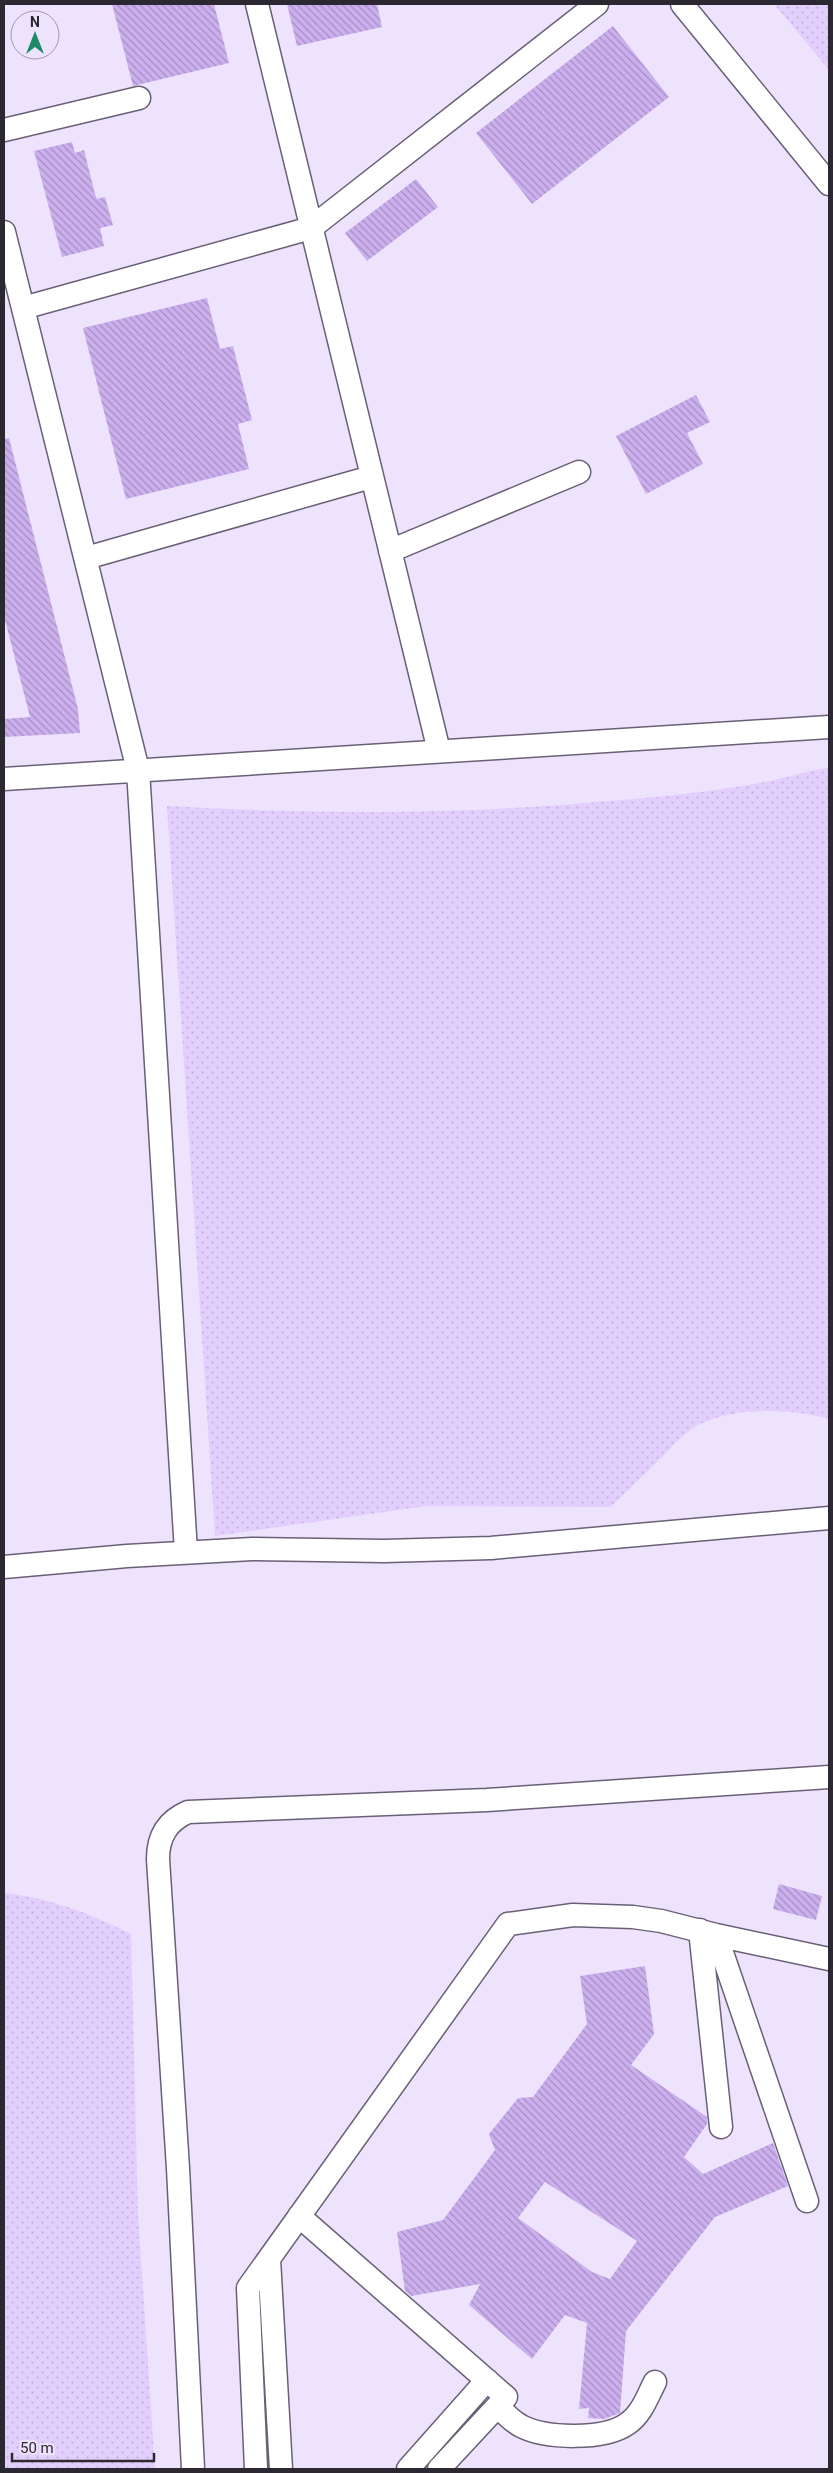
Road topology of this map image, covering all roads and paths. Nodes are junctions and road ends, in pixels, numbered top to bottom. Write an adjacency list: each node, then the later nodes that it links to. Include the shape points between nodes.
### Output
1 (257, 4): 7 (street)
2 (597, 4): 7 (street)
3 (682, 4): 6 (street)
4 (139, 98): 5 (street)
5 (4, 130)
6 (829, 184)
7 (311, 228): 9 (street); 11 (street)
8 (4, 232): 9 (street)
9 (23, 308): 13 (street)
10 (579, 472): 12 (street)
11 (371, 478): 12 (street); 13 (street)
12 (390, 551): 15 (street)
13 (86, 558): 16 (street)
14 (829, 727): 15 (street)
15 (440, 751): 16 (street)
16 (138, 770): 17 (street); 19 (street)
17 (4, 779)
18 (829, 1518): 19 (street, via 492,1548)
19 (186, 1552): 20 (street)
20 (4, 1567)
21 (829, 1777): 31 (street, via 497,1799 188,1812 167,1827 158,1847 158,1859)
22 (708, 1933): 23 (street); 24 (street); 25 (street); 26 (street, via 661,1921 605,1915 564,1916 508,1924)
23 (829, 1959)
24 (721, 2127)
25 (807, 2201)
26 (299, 2216): 27 (street); 28 (street)
27 (269, 2258): 32 (street, via 248,2288); 33 (street)
28 (487, 2380): 30 (street, via 506,2397); 34 (street)
29 (654, 2382): 30 (street, via 635,2418 618,2429 592,2435 530,2430 515,2422)
30 (498, 2406): 35 (street)
31 (193, 2469)
32 (256, 2469)
33 (281, 2469)
34 (408, 2469)
35 (439, 2469)

